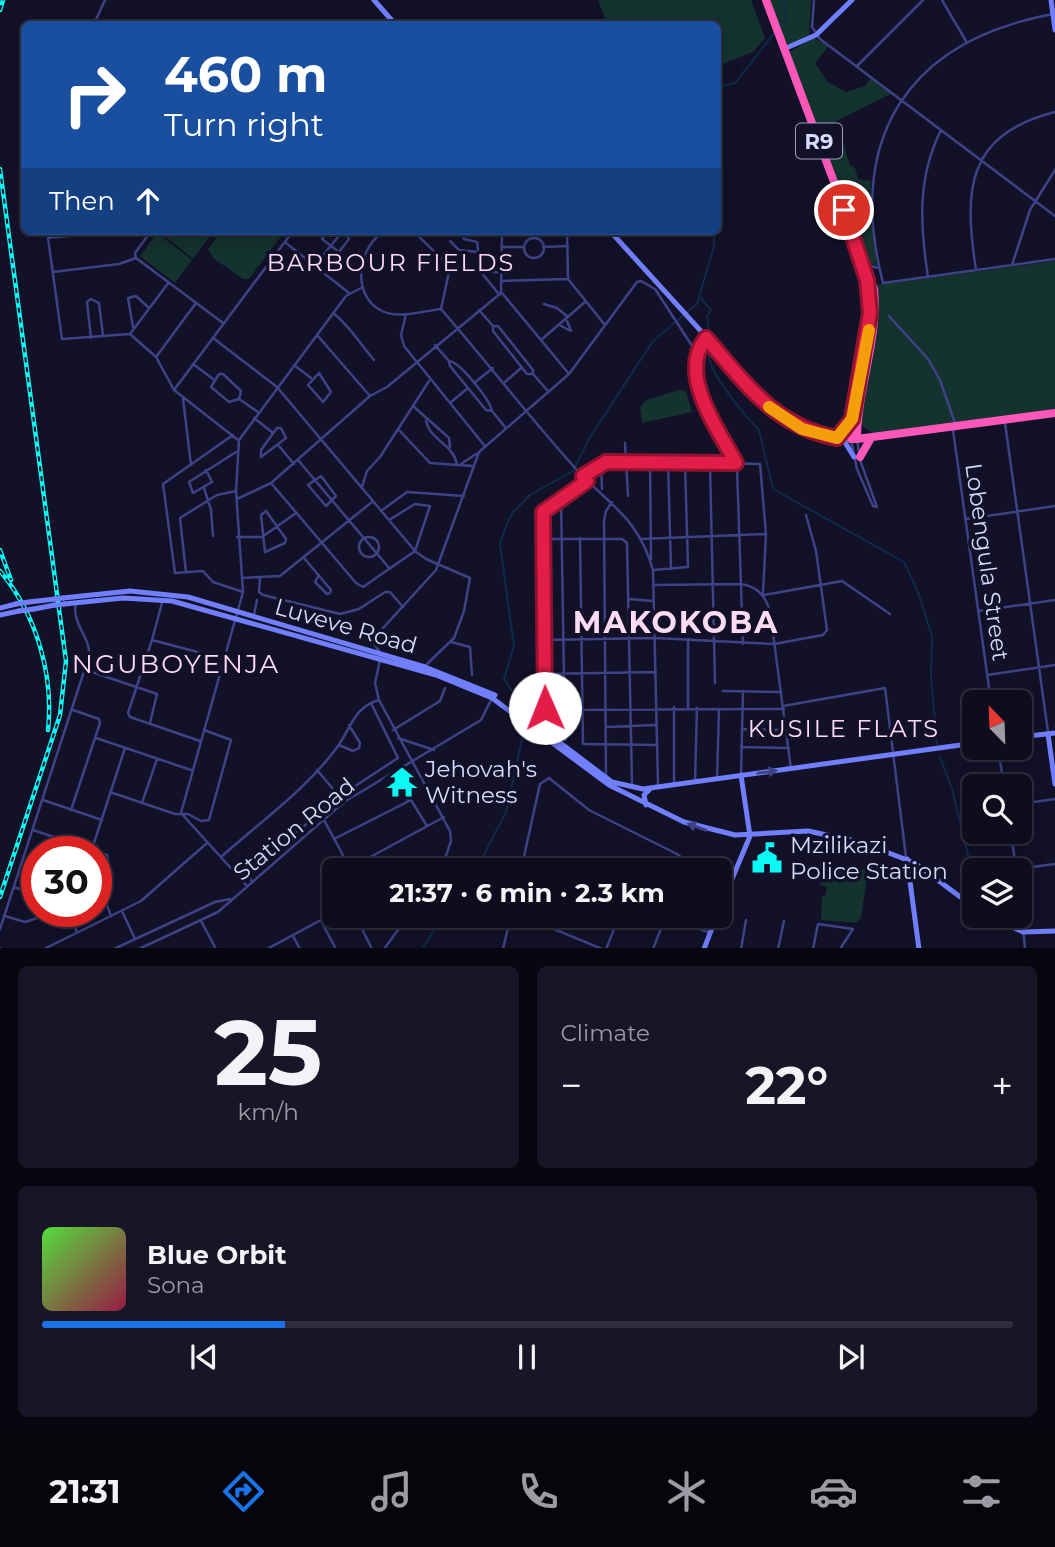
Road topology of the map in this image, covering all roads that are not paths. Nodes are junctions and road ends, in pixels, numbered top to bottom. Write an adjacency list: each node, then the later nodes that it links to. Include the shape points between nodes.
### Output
1 (105, 0): 10 (street)
2 (374, 0): 11 (street)
3 (766, 0): 15 (highway, R9)
4 (814, 0): 13 (street, via 812,27)
5 (852, 0): 13 (street)
6 (923, 0): 16 (street)
7 (942, 0): 14 (street)
8 (1051, 0): 9 (street)
9 (1053, 14): 12 (street); 14 (street, via 1009,23)
10 (95, 21)
11 (392, 21)
12 (1055, 30)
13 (816, 35): 15 (street); 16 (street)
14 (966, 41): 17 (street, via 929,69)
15 (784, 49): 50 (highway, R9)
16 (857, 65): 17 (street)
17 (901, 100): 19 (street); 52 (street, via 884,132 872,177)
18 (1055, 111): 20 (street, via 1013,129)
19 (942, 130): 20 (street); 58 (street, via 930,156 921,204)
20 (979, 160): 22 (street); 53 (street, via 969,200)
21 (1055, 170): 22 (street)
22 (1034, 201): 23 (street); 51 (street)
23 (1055, 216)
24 (48, 235): 38 (street)
25 (74, 235): 38 (street)
26 (148, 235): 47 (street)
27 (290, 235): 40 (street)
28 (324, 235): 41 (street, via 321,238)
29 (341, 235): 41 (street)
30 (346, 235): 41 (street, via 349,239 341,251)
31 (377, 235): 62 (street, via 360,270)
32 (419, 235): 55 (street)
33 (462, 235): 46 (street, via 477,242)
34 (502, 235): 43 (street)
35 (567, 235): 42 (street)
36 (614, 235): 86 (street)
37 (539, 237): 44 (street, via 526,241); 45 (street)
38 (48, 238): 54 (street)
39 (450, 241): 46 (street, via 459,250)
40 (285, 242): 49 (street); 75 (street)
41 (331, 246): 49 (street)
42 (568, 246): 45 (street); 59 (street)
43 (503, 247): 44 (street); 57 (street)
44 (525, 247): 45 (street, via 528,257 541,257)
45 (543, 247)
46 (477, 252): 56 (street)
47 (136, 258): 54 (street); 61 (street)
48 (1055, 259): 51 (street)
49 (315, 265): 63 (street)
50 (865, 265): 52 (street); 120 (highway, R9, via 874,289 875,315)
51 (1013, 265): 53 (street)
52 (879, 268): 58 (street, via 883,283)
53 (976, 270): 58 (street)
54 (52, 272): 84 (street, via 60,337)
55 (449, 272): 56 (street); 69 (street)
56 (481, 272): 57 (street); 64 (street)
57 (502, 272): 60 (street)
58 (928, 277)
59 (568, 279): 60 (street); 65 (street)
60 (502, 281): 64 (street)
61 (169, 282): 66 (street); 68 (street)
62 (361, 288): 63 (street); 72 (street, via 379,310)
63 (349, 293): 71 (street)
64 (500, 293): 70 (street); 87 (street)
65 (585, 302): 74 (street); 76 (street)
66 (196, 303): 75 (street); 90 (street)
67 (544, 304): 74 (street, via 557,308)
68 (149, 308): 80 (street); 80 (street, via 136,296 128,298)
69 (442, 309): 72 (street); 79 (street)
70 (479, 310): 77 (street); 79 (street)
71 (333, 313): 82 (street); 91 (street)
72 (406, 313): 93 (street, via 401,339)
73 (889, 316): 122 (street, Lobengula Street, via 928,359 940,380)
74 (567, 319): 78 (street); 78 (street, via 571,331)
75 (223, 323): 85 (street)
76 (605, 325): 89 (street, via 640,281 655,289); 99 (street)
77 (493, 326): 97 (street, via 492,331); 98 (street, via 498,326)
78 (561, 326): 87 (street)
79 (457, 327): 88 (street); 96 (street)
80 (134, 329): 81 (street)
81 (130, 334): 83 (street); 90 (street)
82 (317, 335): 95 (street); 109 (street)
83 (103, 336): 84 (street); 84 (street, via 99,303 94,299 87,302)
84 (91, 338)
85 (213, 338): 94 (street); 105 (street)
86 (706, 338): 89 (street); 129 (street, via 778,416 802,429)
87 (541, 340): 99 (street)
88 (435, 345): 92 (street); 93 (street)
89 (696, 352): 143 (street, via 702,394)
90 (156, 356): 107 (street)
91 (374, 360)
92 (449, 361): 104 (street, via 456,362); 106 (street)
93 (415, 362): 102 (street); 109 (street)
94 (193, 364): 100 (street); 107 (street)
95 (294, 365): 101 (street); 105 (street)
96 (493, 368): 103 (street); 104 (street)
97 (522, 368): 98 (street); 103 (street)
98 (533, 374): 108 (street)
99 (569, 374): 108 (street)
100 (213, 379): 111 (street, via 211,387 229,402); 111 (street, via 223,374 241,391)
101 (312, 379): 101 (street, via 309,388 325,402 331,392 322,374)
102 (429, 381): 112 (street); 113 (street)
103 (505, 382): 114 (street)
104 (474, 383): 115 (street)
105 (277, 387): 116 (street); 128 (street)
106 (468, 388): 112 (street); 115 (street)
107 (174, 390): 110 (street)
108 (548, 391): 114 (street)
109 (370, 396): 128 (street)
110 (183, 397): 126 (street); 147 (street)
111 (239, 399): 116 (street)
112 (450, 403): 132 (street)
113 (413, 406): 119 (street); 124 (street)
114 (527, 409): 123 (street); 151 (street)
115 (492, 411): 123 (street)
116 (258, 412): 118 (street)
117 (1055, 412): 121 (highway)
118 (254, 418): 125 (street); 130 (street)
119 (426, 419): 134 (street, via 427,427); 134 (street, via 449,438)
120 (855, 419): 127 (highway); 129 (highway, R9); 129 (highway)
121 (1004, 420): 122 (highway); 169 (street)
122 (954, 426): 127 (highway); 172 (street, Lobengula Street)
123 (505, 427): 132 (street)
124 (398, 429): 148 (street, via 430,463); 155 (street, via 367,471)
125 (273, 433): 133 (street, via 281,428 287,436); 133 (street, via 260,456)
126 (233, 435): 130 (street); 147 (street)
127 (873, 438): 129 (highway); 137 (highway)
128 (321, 439): 138 (street); 155 (street)
129 (847, 439): 137 (street); 137 (street)
130 (239, 440): 135 (street)
131 (625, 443): 139 (street)
132 (484, 445): 136 (street)
133 (279, 446): 144 (street)
134 (450, 447): 148 (street)
135 (237, 451): 150 (street); 158 (street)
136 (479, 452): 148 (street); 149 (street)
137 (857, 457): 137 (street, via 877,507 867,494)
138 (298, 460): 144 (street); 152 (street)
139 (626, 460): 140 (street); 142 (street); 160 (street)
140 (650, 461): 141 (street); 189 (street)
141 (668, 462): 145 (street); 190 (street)
142 (601, 463): 151 (street); 157 (street)
143 (736, 463): 146 (street); 176 (street, via 761,465); 178 (street)
144 (294, 464): 154 (street)
145 (685, 464): 146 (street); 185 (street)
146 (710, 464): 181 (street)
147 (191, 465): 200 (street, via 163,484 174,570)
148 (458, 465): 149 (street)
149 (472, 466): 159 (street)
150 (206, 470): 156 (street, via 212,480); 156 (street, via 187,484 193,494)
151 (583, 476): 153 (street)
152 (314, 479): 164 (street); 164 (street, via 321,476 335,494); 164 (street, via 309,487 324,507)
153 (587, 481): 162 (street); 166 (street)
154 (271, 483): 161 (street); 170 (street)
155 (362, 487): 165 (street)
156 (204, 488): 163 (street)
157 (601, 488)
158 (236, 491): 161 (street); 163 (street)
159 (464, 496): 168 (street, via 407,492); 196 (street)
160 (628, 496)
161 (236, 499): 179 (street)
162 (561, 499): 183 (street); 186 (street, via 543,512)
163 (209, 500): 177 (street); 200 (street, via 180,518)
164 (334, 501): 173 (street)
165 (372, 502): 168 (street); 173 (street)
166 (612, 502): 187 (street, via 605,514); 188 (street)
167 (1055, 506): 169 (street)
168 (380, 511): 174 (street)
169 (1017, 512): 172 (street); 218 (street)
170 (297, 513): 175 (street); 191 (street)
171 (806, 515): 206 (street)
172 (966, 519): 222 (street, Lobengula Street)
173 (349, 520): 182 (street); 191 (street)
174 (389, 520): 192 (street); 192 (street, via 415,504 430,506)
175 (279, 528): 180 (street); 180 (street, via 263,512); 180 (street, via 285,543 265,552)
176 (766, 534): 178 (street); 209 (street)
177 (213, 536)
178 (741, 536): 181 (street); 205 (street)
179 (237, 537): 180 (street); 202 (street)
180 (262, 537)
181 (712, 537): 185 (street); 204 (street)
182 (363, 538): 193 (street); 193 (street, via 369,534 381,548); 193 (street, via 358,546 368,559)
183 (563, 538): 184 (street); 186 (street); 229 (street)
184 (580, 538): 187 (street); 230 (street)
185 (687, 538): 190 (street); 199 (street, via 688,567)
186 (542, 539): 234 (street)
187 (604, 539): 211 (street, via 622,539 628,547); 231 (street)
188 (641, 539): 189 (street); 195 (street)
189 (652, 539): 190 (street); 195 (street)
190 (669, 539): 199 (street)
191 (322, 543): 194 (street); 197 (street, via 363,587)
192 (415, 551): 196 (street); 197 (street)
193 (377, 554): 197 (street)
194 (304, 558): 201 (street); 203 (street, via 280,576)
195 (650, 561): 198 (street)
196 (439, 565): 219 (street); 235 (street, via 470,578 464,611)
197 (390, 569)
198 (653, 569): 199 (street); 207 (street)
199 (671, 569)
200 (186, 573): 208 (street, via 203,571 213,582)
201 (319, 575): 201 (street, via 331,590 330,593 315,582)
202 (242, 578): 203 (street); 208 (street)
203 (260, 578): 219 (street, via 263,595 333,614 359,609 387,592)
204 (714, 584): 205 (street); 207 (street); 236 (street)
205 (740, 584): 209 (street); 237 (street)
206 (821, 584): 209 (street); 223 (street, via 845,582); 238 (street, via 826,633)
207 (653, 585): 215 (street)
208 (243, 592): 225 (street)
209 (763, 594): 238 (street, via 770,609)
210 (163, 599): 217 (street, Luveve Road); 225 (street, Luveve Road); 233 (street)
211 (629, 599): 215 (street); 227 (street)
212 (257, 600): 226 (street)
213 (1055, 600): 218 (street)
214 (63, 601): 216 (street, Luveve Road, bridge); 217 (street, Luveve Road); 225 (street, Luveve Road, via 145,591 188,597)
215 (654, 601): 228 (street)
216 (55, 602): 221 (street, Luveve Road, bridge); 221 (street, Luveve Road, bridge, via 34,609)
217 (76, 603): 244 (street, via 76,619 89,645)
218 (1029, 604): 222 (street); 243 (street)
219 (403, 607): 239 (street, via 374,638)
220 (0, 608): 221 (street, Luveve Road)
221 (18, 608): 224 (street, Luveve Road)
222 (979, 611): 252 (street, Lobengula Street)
223 (890, 614)
224 (0, 615)
225 (237, 615): 226 (street, Luveve Road); 240 (street)
226 (253, 619): 239 (street, Luveve Road)
227 (630, 638): 228 (street); 231 (street); 249 (street)
228 (655, 638): 232 (street); 245 (street)
229 (564, 639): 230 (street); 234 (street); 246 (street)
230 (581, 639): 231 (street); 247 (street)
231 (606, 639): 248 (street)
232 (688, 639): 236 (street); 267 (street)
233 (152, 640): 240 (street); 254 (street)
234 (543, 640): 250 (street)
235 (451, 642): 242 (street); 251 (street, via 470,647)
236 (716, 643): 237 (street); 253 (street)
237 (743, 644): 238 (street)
238 (774, 644): 259 (street)
239 (381, 657): 242 (street, Luveve Road); 260 (street, Luveve Road); 261 (street, via 375,683)
240 (224, 659): 283 (street)
241 (1055, 666): 243 (street)
242 (425, 667): 275 (street, Luveve Road, via 484,689)
243 (1038, 668): 252 (street); 286 (street)
244 (86, 670): 254 (street); 271 (street)
245 (656, 672): 249 (street); 265 (street)
246 (565, 673): 247 (street); 250 (street); 274 (street)
247 (581, 673): 248 (street); 273 (street)
248 (606, 673): 249 (street); 269 (street)
249 (630, 673): 264 (street)
250 (544, 674): 274 (street, via 546,710)
251 (472, 675)
252 (987, 675): 256 (street, Lobengula Street)
253 (715, 683)
254 (135, 688): 277 (street, via 128,715); 277 (street, via 158,695)
255 (445, 688): 284 (street, via 440,701)
256 (989, 690)
257 (723, 691): 258 (street)
258 (743, 691): 259 (street); 272 (street)
259 (781, 692): 263 (street)
260 (492, 698): 275 (street, Luveve Road); 300 (street, Station Road, via 481,720)
261 (379, 700): 262 (street); 284 (street)
262 (371, 703): 278 (street); 306 (street, via 399,755)
263 (783, 707): 272 (street); 285 (street); 301 (street, via 885,688)
264 (630, 708): 265 (street); 269 (street); 280 (street)
265 (656, 708): 266 (street); 279 (street)
266 (674, 708): 267 (street); 315 (street)
267 (688, 708): 268 (street)
268 (697, 708): 270 (street); 313 (street)
269 (607, 709): 273 (street); 281 (street)
270 (719, 709): 272 (street); 312 (street)
271 (73, 710): 288 (street, via 100,720); 321 (street)
272 (743, 710): 282 (street)
273 (583, 711): 274 (street); 294 (street, via 583,745)
274 (565, 712): 290 (street)
275 (522, 716): 276 (street, Luveve Road)
276 (531, 723): 311 (street, Luveve Road); 326 (street, Luveve Road, via 606,783)
277 (149, 724): 291 (street)
278 (349, 725): 293 (street); 293 (street, via 359,748 352,751)
279 (655, 725): 280 (street); 295 (street)
280 (631, 726): 281 (street); 292 (street)
281 (607, 727): 294 (street)
282 (742, 729): 285 (street); 297 (street)
283 (204, 730): 291 (street); 328 (street, via 231,740 213,813 204,821)
284 (393, 730): 289 (street)
285 (786, 730): 299 (street)
286 (1052, 733): 287 (street); 314 (street)
287 (1032, 736)
288 (96, 738): 298 (street); 327 (street)
289 (398, 738): 300 (street); 303 (street)
290 (565, 740)
291 (200, 741): 305 (street)
292 (631, 744): 294 (street); 295 (street); 316 (street)
293 (339, 745): 307 (street)
294 (608, 745): 311 (street)
295 (656, 745): 317 (street)
296 (962, 745): 301 (street, Luveve Road)
297 (741, 747): 299 (street); 309 (street)
298 (125, 748): 302 (street); 318 (street)
299 (789, 748): 304 (street)
300 (434, 750): 303 (street, Station Road)
301 (892, 754): 304 (street, Luveve Road); 345 (street)
302 (157, 759): 305 (street); 325 (street)
303 (413, 764): 308 (street, Station Road); 329 (street)
304 (791, 769): 309 (street, Luveve Road, one-way to 304)
305 (191, 770): 328 (street)
306 (382, 770): 310 (street); 319 (street)
307 (317, 771): 319 (street); 339 (street)
308 (400, 771): 310 (street, Station Road); 322 (street)
309 (741, 775): 312 (street, Luveve Road); 336 (street)
310 (387, 778): 323 (street, Station Road)
311 (606, 778): 316 (street, Luveve Road)
312 (717, 779): 313 (street, Luveve Road)
313 (695, 782): 315 (street, Luveve Road)
314 (1055, 784)
315 (674, 785): 317 (street, Luveve Road)
316 (632, 788): 317 (street, Luveve Road)
317 (654, 788): 326 (street, via 644,795)
318 (110, 792): 325 (street); 331 (street)
319 (340, 796): 323 (street); 351 (street, via 249,872)
320 (1055, 799): 324 (street)
321 (43, 800): 327 (street); 333 (street)
322 (408, 801): 332 (street, via 414,801); 337 (street)
323 (344, 802): 330 (street, Station Road)
324 (1032, 802)
325 (142, 803): 328 (street)
326 (646, 805): 336 (street, Luveve Road, one-way to 326, via 699,828)
327 (71, 810): 331 (street)
328 (181, 813): 338 (street)
329 (444, 817): 332 (street); 343 (street, via 452,836)
330 (324, 819): 337 (street); 351 (street, Station Road)
331 (102, 820): 335 (street)
332 (427, 826): 342 (street)
333 (33, 830): 334 (street); 353 (street)
334 (52, 836)
335 (96, 836)
336 (750, 836): 345 (street, Luveve Road, via 828,833); 350 (street)
337 (334, 839): 341 (street)
338 (207, 843): 339 (street); 357 (street, via 148,896)
339 (221, 857): 352 (street)
340 (524, 857): 344 (street, via 540,784 549,778 589,810)
341 (344, 858)
342 (370, 858)
343 (446, 858)
344 (680, 858)
345 (907, 859): 348 (street, Luveve Road); 349 (street)
346 (1055, 863): 347 (street)
347 (1032, 867)
348 (926, 871): 349 (street); 355 (street, Luveve Road)
349 (910, 878): 401 (street)
350 (732, 879)
351 (252, 881): 352 (street, Station Road)
352 (247, 886): 356 (street, Station Road)
353 (14, 887): 354 (street); 358 (street)
354 (21, 889)
355 (962, 898)
356 (233, 899): 360 (street, Station Road); 383 (street, via 215,902)
357 (122, 911): 359 (street); 383 (street)
358 (4, 916): 363 (street); 376 (street)
359 (112, 916)
360 (201, 920): 386 (street, Station Road); 387 (street)
361 (321, 920): 382 (street); 390 (street)
362 (746, 920): 397 (street)
363 (21, 921)
364 (784, 921): 398 (street)
365 (75, 927): 379 (street)
366 (88, 927): 379 (street)
367 (362, 928): 391 (street)
368 (508, 928): 393 (street)
369 (553, 928): 394 (street)
370 (614, 928): 394 (street)
371 (661, 928): 395 (street)
372 (697, 928): 381 (street)
373 (712, 928): 381 (street)
374 (1015, 928): 380 (street)
375 (1023, 928): 380 (street)
376 (0, 929)
377 (399, 929): 392 (street)
378 (1055, 931): 380 (street)
379 (77, 932): 384 (street)
380 (1023, 932): 402 (street)
381 (710, 933): 396 (street)
382 (292, 935): 388 (street); 389 (street)
383 (135, 939): 385 (street)
384 (44, 948)
385 (114, 948)
386 (139, 948)
387 (216, 948)
388 (267, 948)
389 (300, 948)
390 (336, 948)
391 (372, 948)
392 (384, 948)
393 (503, 948)
394 (604, 948)
395 (653, 948)
396 (704, 948)
397 (741, 948)
398 (778, 948)
399 (813, 948): 400 (street, via 818,924 853,929)
400 (840, 948)
401 (919, 948)
402 (1025, 948)

